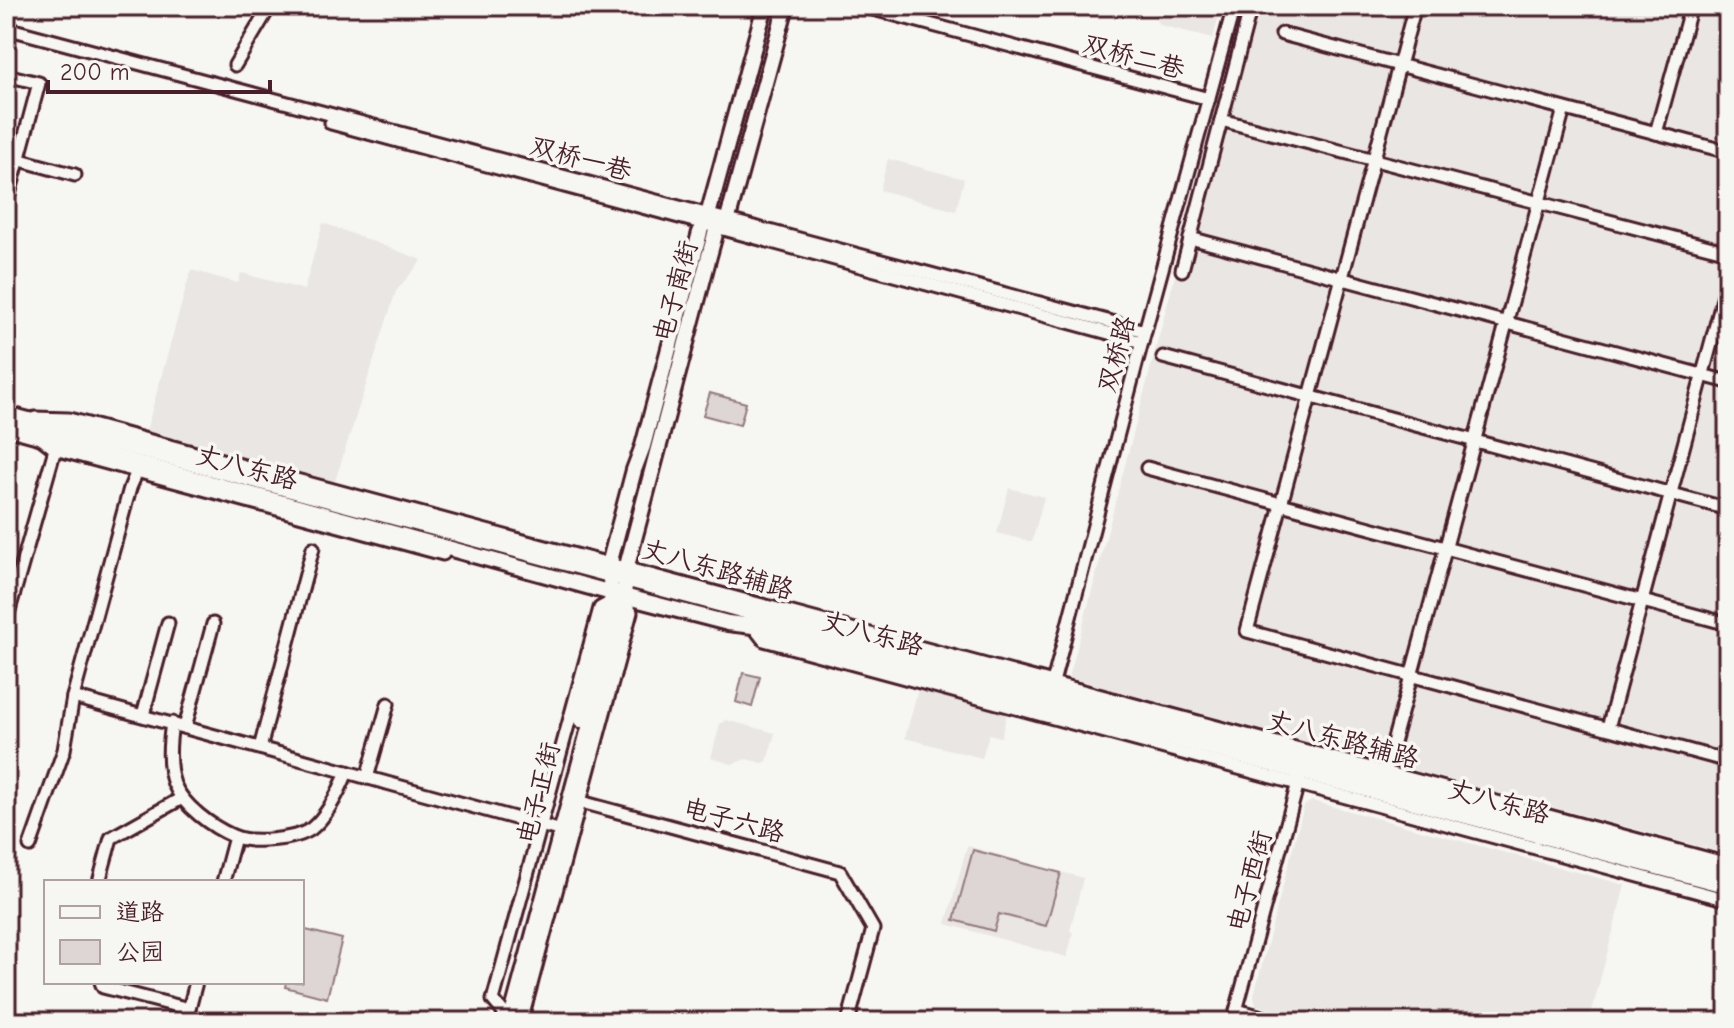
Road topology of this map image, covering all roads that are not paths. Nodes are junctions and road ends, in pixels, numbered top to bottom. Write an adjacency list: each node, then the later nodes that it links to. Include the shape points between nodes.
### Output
1 (270, 6): 12 (street)
2 (765, 6): 25 (main road, 电子南街)
3 (786, 6): 25 (main road, 电子南街)
4 (862, 6): 15 (street, 双桥二巷)
5 (1234, 6): 15 (street, 双桥路)
6 (1251, 6): 17 (street)
7 (1415, 6): 13 (street)
8 (1691, 6): 18 (street)
9 (6, 28): 25 (street, 双桥一巷)
10 (1282, 34): 13 (street)
11 (6, 36): 25 (street, 双桥一巷)
12 (235, 65)
13 (1399, 66): 16 (street); 21 (street)
14 (6, 75): 20 (street, via 39,83)
15 (1209, 99): 32 (street, 双桥路)
16 (1564, 109): 18 (street); 23 (street)
17 (1221, 120): 21 (street); 26 (street)
18 (1656, 133): 19 (street)
19 (1728, 152)
20 (12, 157): 22 (street); 24 (street)
21 (1373, 159): 23 (street); 29 (street)
22 (75, 175)
23 (1538, 203): 27 (street); 31 (street)
24 (6, 206)
25 (714, 220): 32 (street, 双桥一巷); 50 (main road, 电子南街); 51 (main road, 电子南街)
26 (1190, 238): 28 (street); 29 (street)
27 (1728, 252)
28 (1182, 270)
29 (1341, 279): 31 (street); 36 (street)
30 (1728, 280): 34 (street)
31 (1506, 323): 34 (street); 40 (street)
32 (1144, 336): 60 (street, 双桥路)
33 (1163, 357): 36 (street)
34 (1702, 375): 35 (street); 44 (street)
35 (1728, 382)
36 (1310, 398): 40 (street); 45 (street)
37 (12, 415): 50 (main road, 丈八东路)
38 (6, 427): 39 (main road, 丈八东路)
39 (38, 436): 41 (street); 49 (main road, 丈八东路)
40 (1474, 442): 44 (street); 48 (street)
41 (55, 449): 43 (street); 54 (street)
42 (1147, 468): 45 (street)
43 (137, 471): 49 (street, via 477,563); 59 (street)
44 (1670, 494): 46 (street); 53 (street)
45 (1282, 505): 48 (street); 58 (street, via 1247,631)
46 (1728, 509)
47 (313, 548): 66 (street)
48 (1446, 548): 53 (street); 58 (street)
49 (498, 563): 52 (main road, 丈八东路)
50 (610, 568): 51 (main road, 丈八东路); 52 (main road, 电子正街)
51 (626, 573): 52 (main road, 电子南街); 60 (main road, 丈八东路)
52 (617, 598): 60 (main road, 丈八东路, via 753,626 818,649); 73 (main road, 电子正街); 74 (main road, 电子正街)
53 (1642, 601): 57 (street); 65 (street)
54 (6, 621)
55 (168, 623): 62 (street)
56 (213, 624): 64 (street)
57 (1728, 624)
58 (1412, 675): 65 (street); 70 (street)
59 (73, 697): 62 (street); 76 (street, via 64,750)
60 (1049, 698): 68 (main road, 丈八东路); 68 (street, 丈八东路辅路)
61 (388, 704): 71 (street)
62 (143, 715): 63 (street)
63 (172, 723): 64 (street); 72 (street, via 168,747 174,784)
64 (185, 727): 66 (street)
65 (1608, 728): 67 (street)
66 (260, 748): 69 (street)
67 (1728, 761)
68 (1302, 767): 70 (main road, 丈八东路); 81 (main road, 丈八东路); 82 (street, 丈八东路辅路); 85 (street, 电子西街)
69 (347, 772): 71 (street); 75 (street, via 312,828 269,840)
70 (1384, 777): 77 (street, 丈八东路辅路); 78 (main road, 丈八东路)
71 (367, 778): 74 (street)
72 (182, 798): 75 (street); 79 (street, via 111,838)
73 (575, 800): 74 (main road, 电子正街); 87 (street); 88 (street, 电子六路, via 840,872 873,929)
74 (553, 828): 86 (main road, 电子正街)
75 (235, 837): 80 (street)
76 (30, 846)
77 (1728, 864)
78 (1728, 873)
79 (100, 880)
80 (224, 880)
81 (1728, 886)
82 (1728, 900)
83 (102, 984): 84 (street, via 189,1009)
84 (195, 984)
85 (1235, 1016): 89 (street)
86 (505, 1019)
87 (521, 1022)
88 (848, 1022)
89 (1280, 1022)

